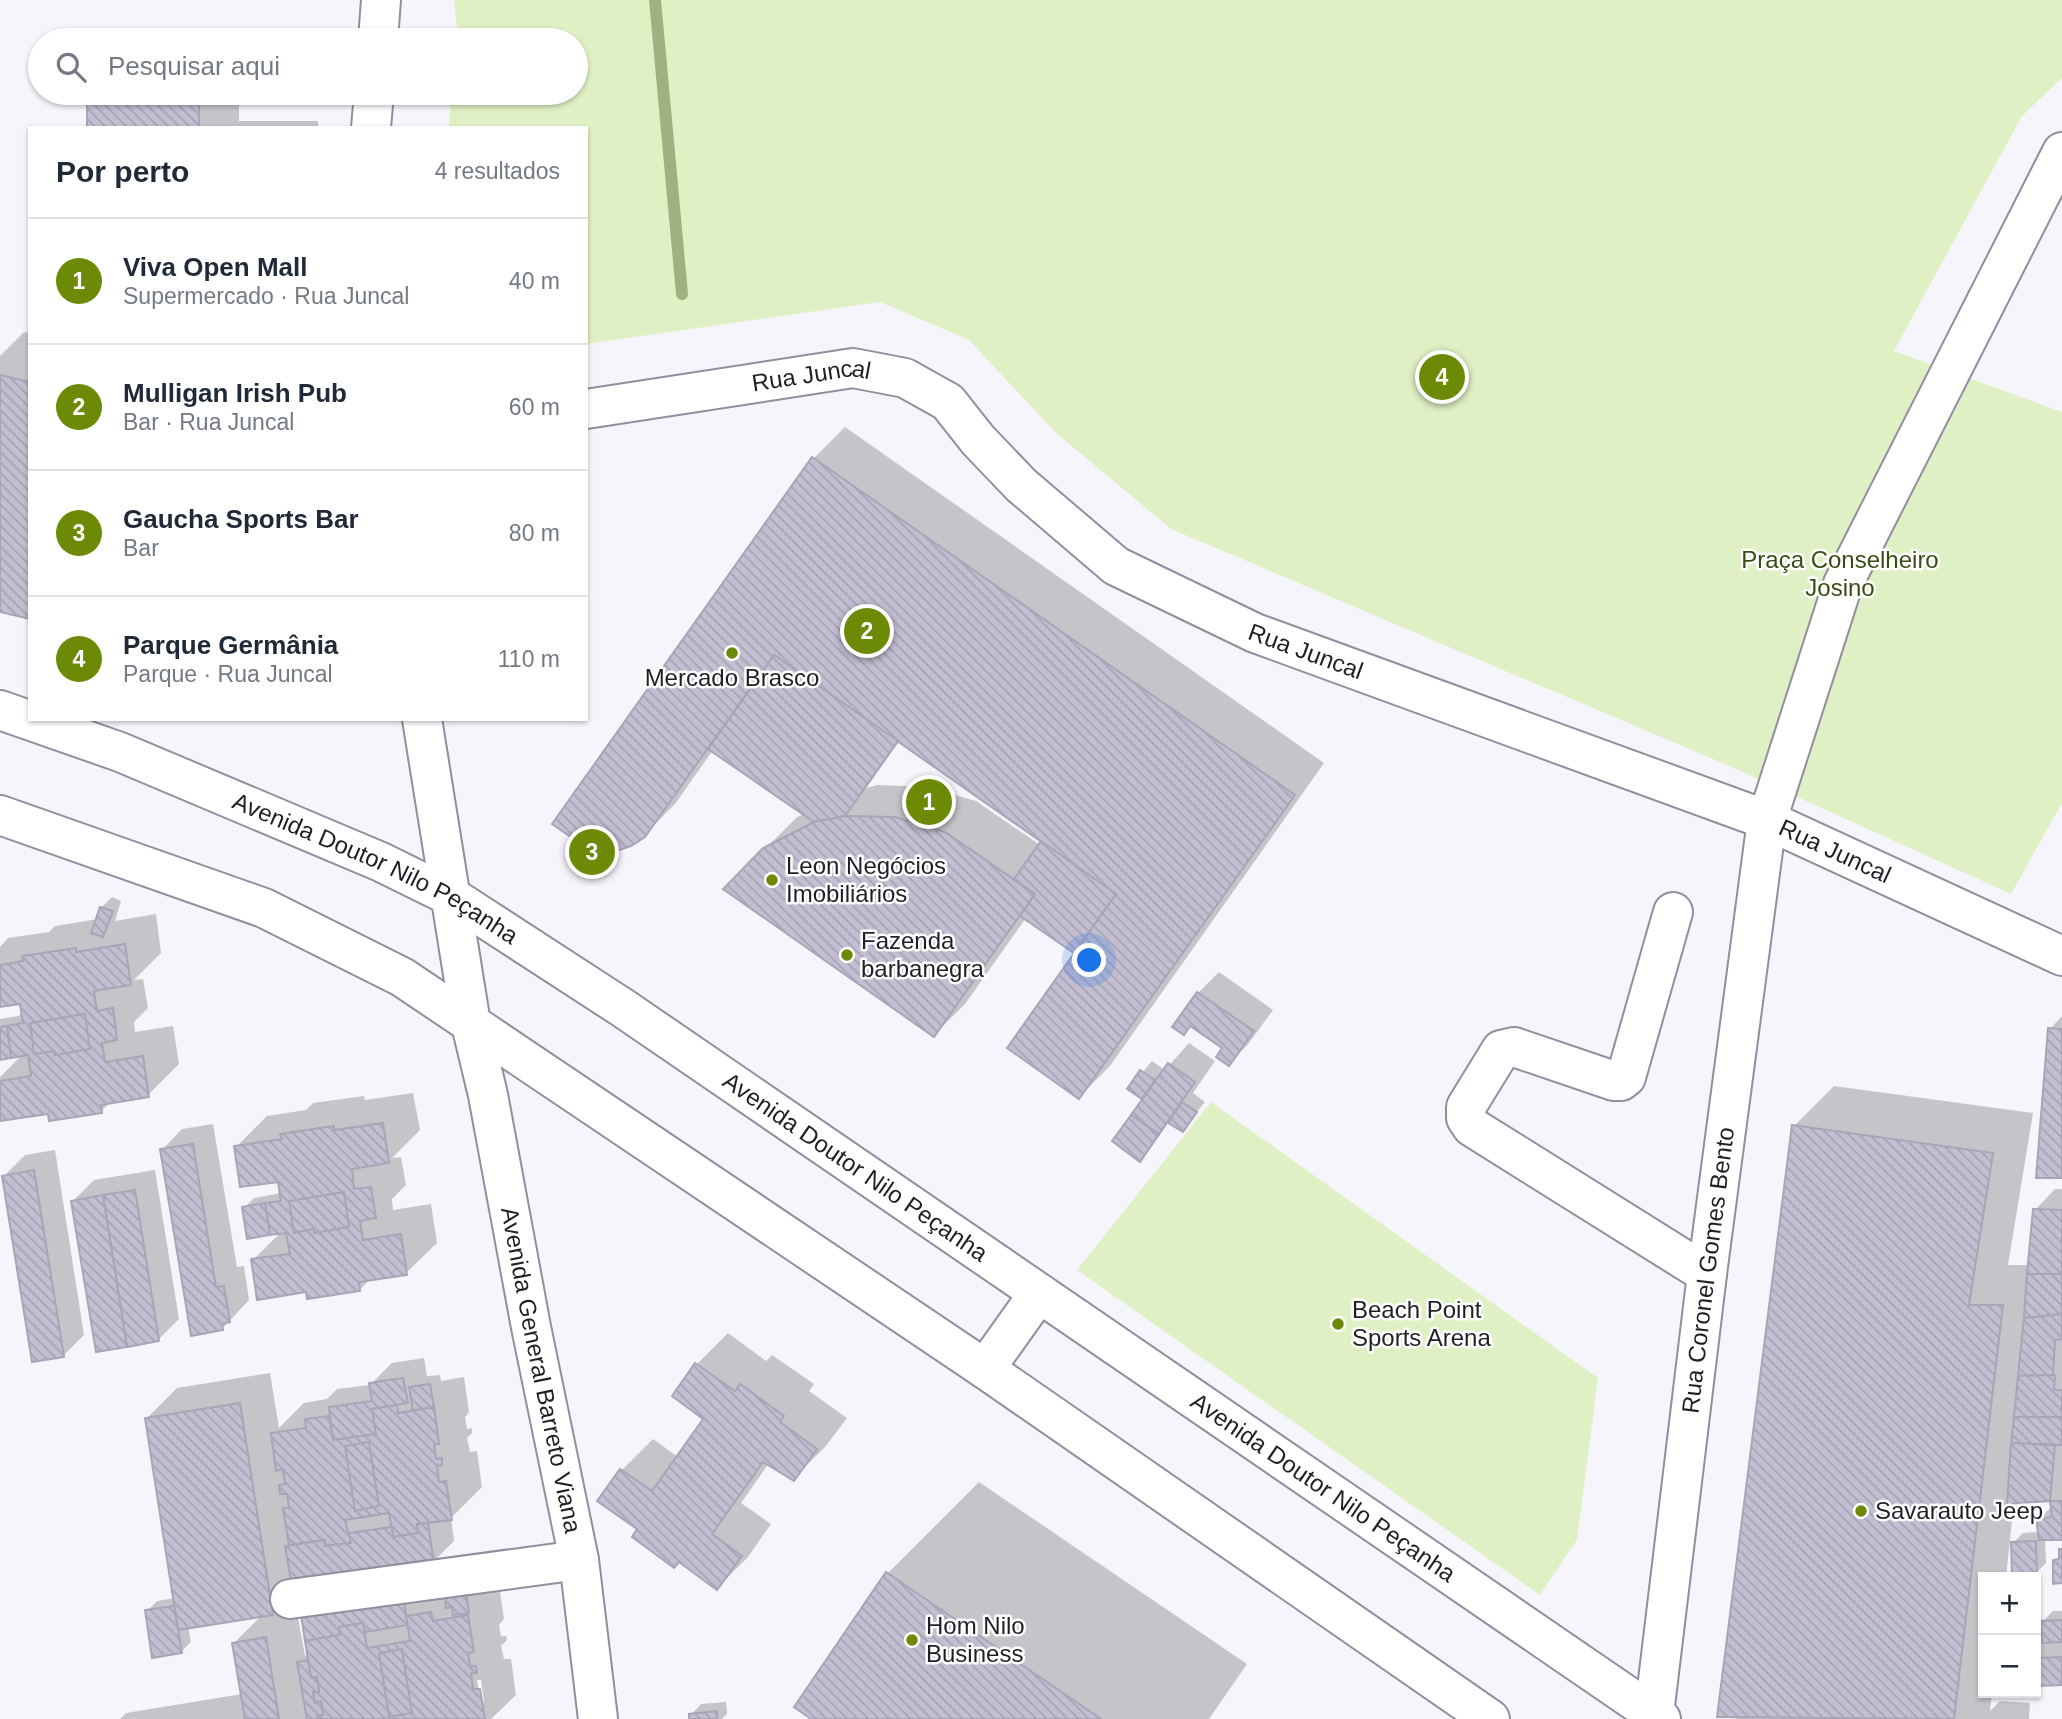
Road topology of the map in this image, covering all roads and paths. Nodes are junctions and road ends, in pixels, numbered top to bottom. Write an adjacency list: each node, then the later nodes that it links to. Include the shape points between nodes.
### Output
1 (381, 0): 2 (street)
2 (379, 28)
3 (373, 105): 4 (street)
4 (371, 126)
5 (2062, 152): 12 (street, Rua Coronel Gomes Bento, via 1843,584)
6 (588, 409): 12 (street, Rua Juncal, via 853,368 905,378 948,402 1021,485 1116,566 1255,633)
7 (0, 710): 8 (street, Avenida Doutor Nilo Peçanha)
8 (28, 720)
9 (31, 721): 13 (street, Avenida Doutor Nilo Peçanha, via 120,752 381,862)
10 (422, 721): 13 (street, Avenida General Barreto Viana)
11 (0, 815): 16 (street, via 264,908 402,977)
12 (1767, 820): 15 (street, Rua Juncal); 17 (street, Rua Coronel Gomes Bento)
13 (452, 897): 16 (street, Avenida General Barreto Viana); 18 (street, Avenida Doutor Nilo Peçanha, via 623,1008)
14 (1673, 912): 17 (street, via 1626,1077 1614,1081 1507,1047 1501,1049 1466,1107 1466,1118 1472,1127)
15 (2062, 956)
16 (471, 1024): 19 (street); 20 (street, Avenida General Barreto Viana)
17 (1707, 1274): 22 (street, Rua Coronel Gomes Bento)
18 (1039, 1293): 19 (street); 22 (street, Avenida Doutor Nilo Peçanha)
19 (985, 1369): 24 (street)
20 (579, 1560): 21 (street); 23 (street, Avenida General Barreto Viana)
21 (289, 1599)
22 (1655, 1717)
23 (598, 1719)
24 (1490, 1719)

